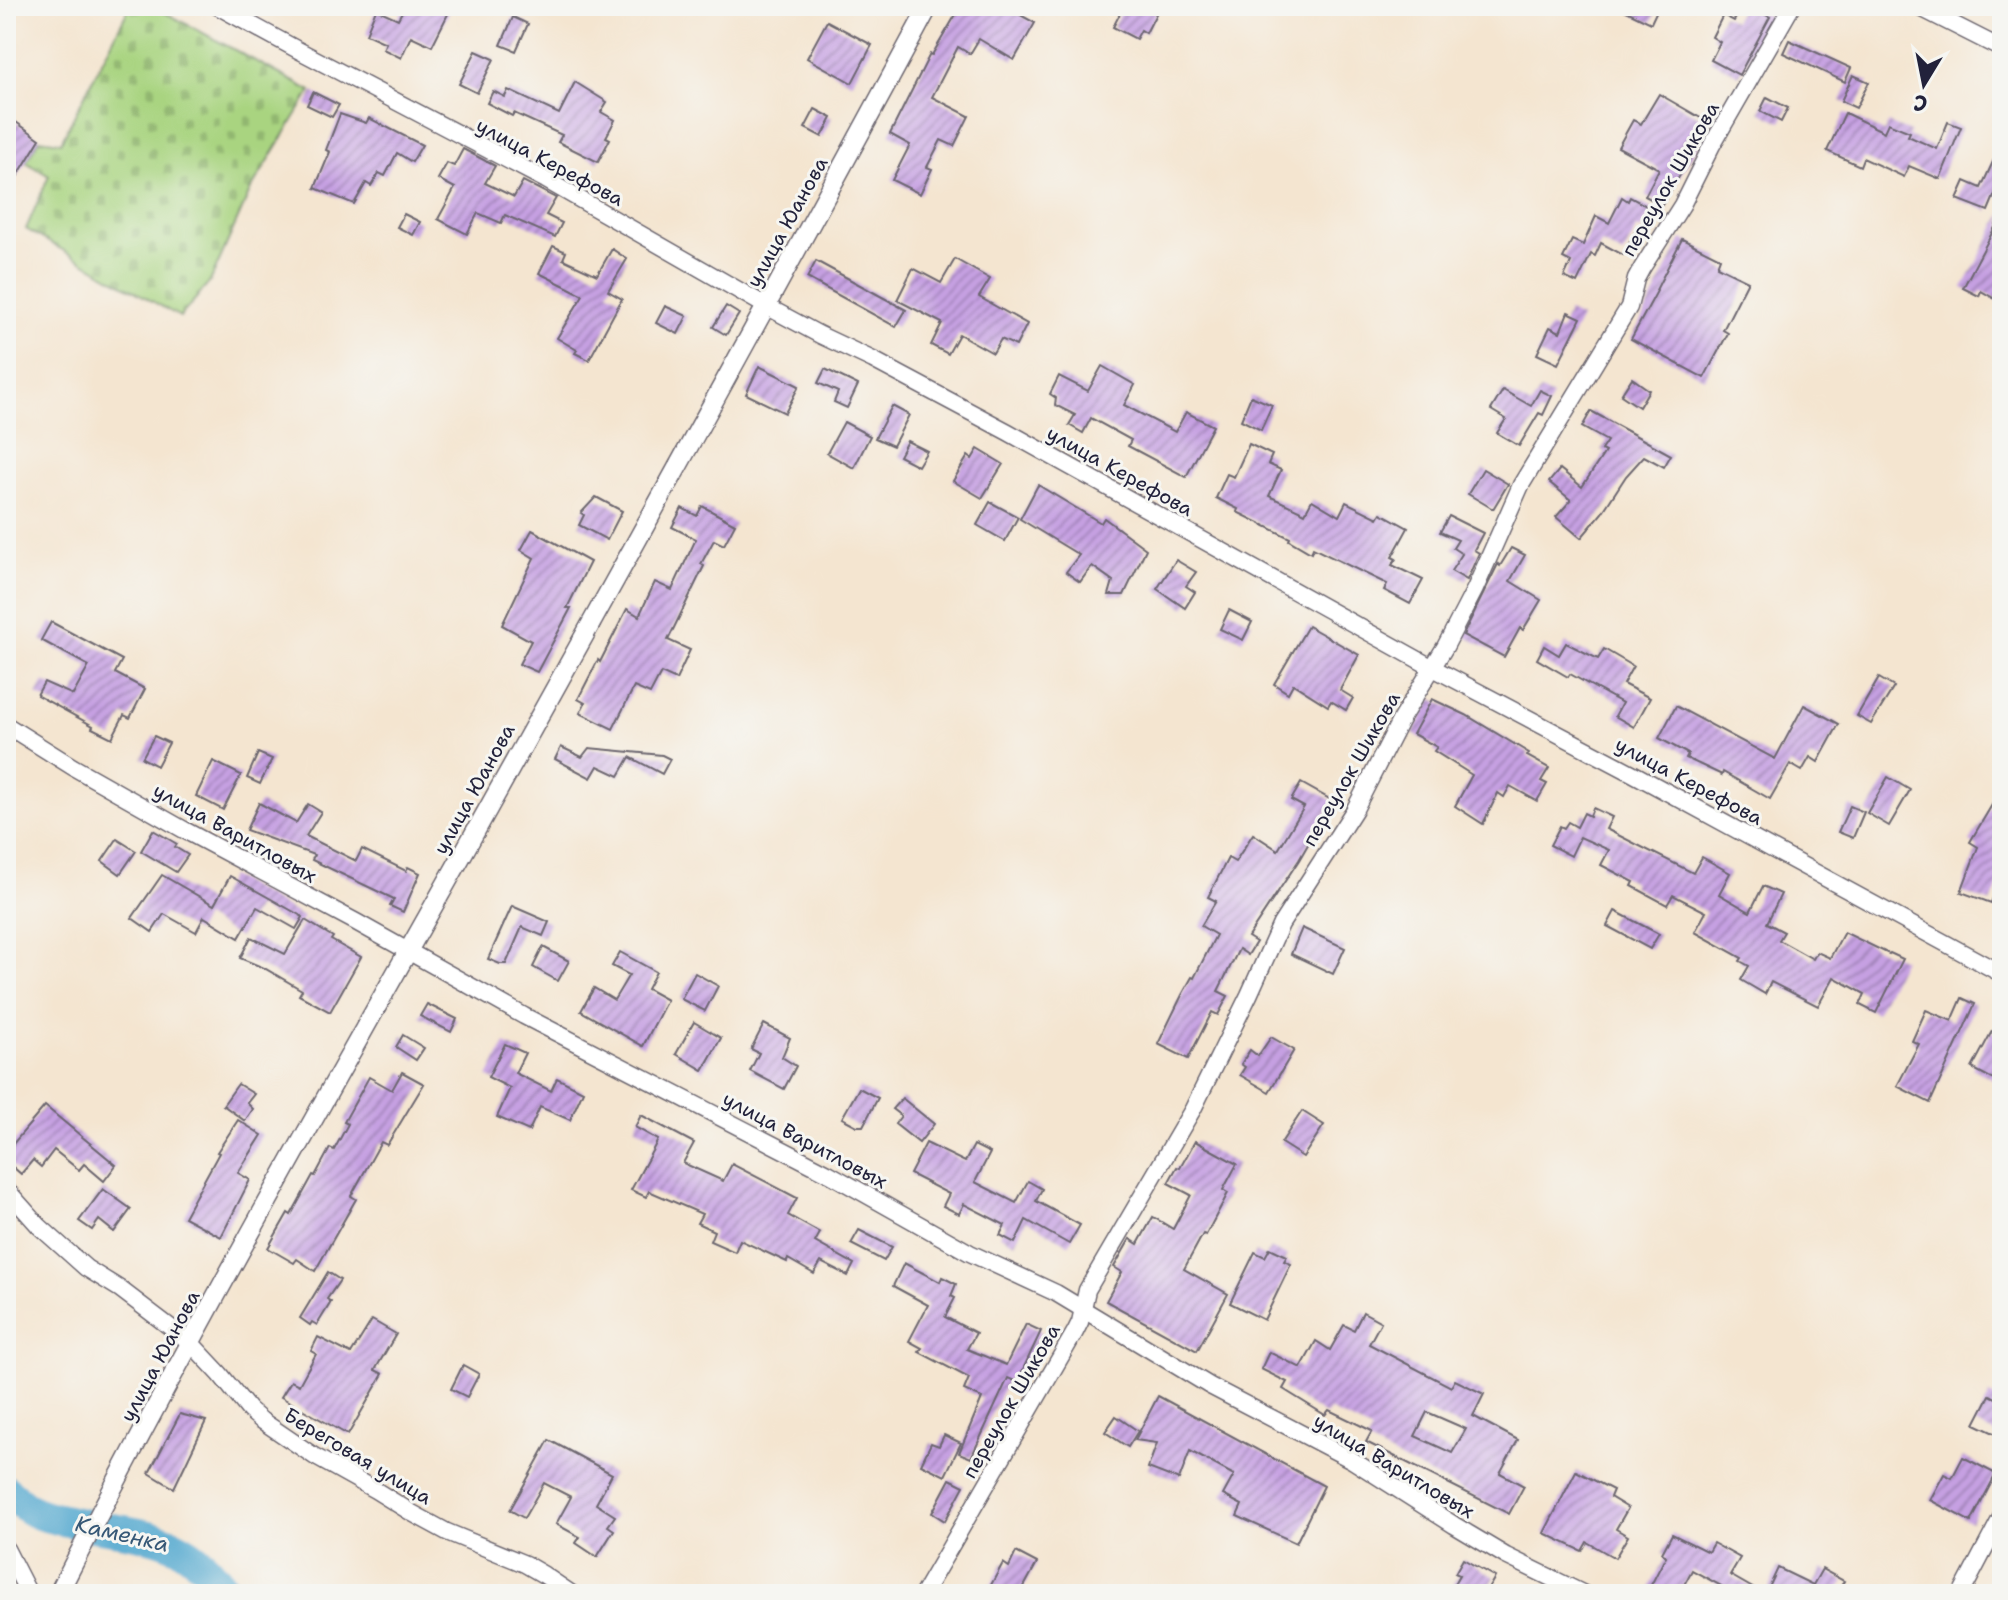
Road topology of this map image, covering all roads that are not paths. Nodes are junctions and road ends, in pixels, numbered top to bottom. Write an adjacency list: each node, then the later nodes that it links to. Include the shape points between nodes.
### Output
1 (217, 6): 6 (street, улица Керефова, via 546,180)
2 (929, 6): 6 (street, улица Юанова)
3 (1792, 6): 7 (street, переулок Шикова, via 1636,279 1629,307 1521,485)
4 (1917, 6): 5 (street)
5 (2002, 49)
6 (766, 306): 7 (street, улица Керефова, via 1008,432); 9 (street, улица Юанова)
7 (1433, 668): 10 (street, улица Керефова); 12 (street, переулок Шикова, via 1355,809 1281,924 1193,1109 1087,1290)
8 (6, 725): 9 (street, улица Варитловых)
9 (407, 952): 12 (street, улица Варитловых); 13 (street, улица Юанова)
10 (2002, 974)
11 (6, 1189): 13 (street, Береговая улица, via 86,1268)
12 (1083, 1309): 19 (street, переулок Шикова, via 1075,1332); 20 (street, улица Варитловых, via 1210,1386 1352,1460 1506,1556)
13 (191, 1343): 17 (street, улица Юанова); 18 (street, Береговая улица, via 249,1410 294,1444 447,1532 525,1564)
14 (2002, 1516): 21 (street)
15 (6, 1549): 16 (street)
16 (29, 1594)
17 (58, 1594)
18 (572, 1594)
19 (923, 1594)
20 (1584, 1594)
21 (1961, 1594)

